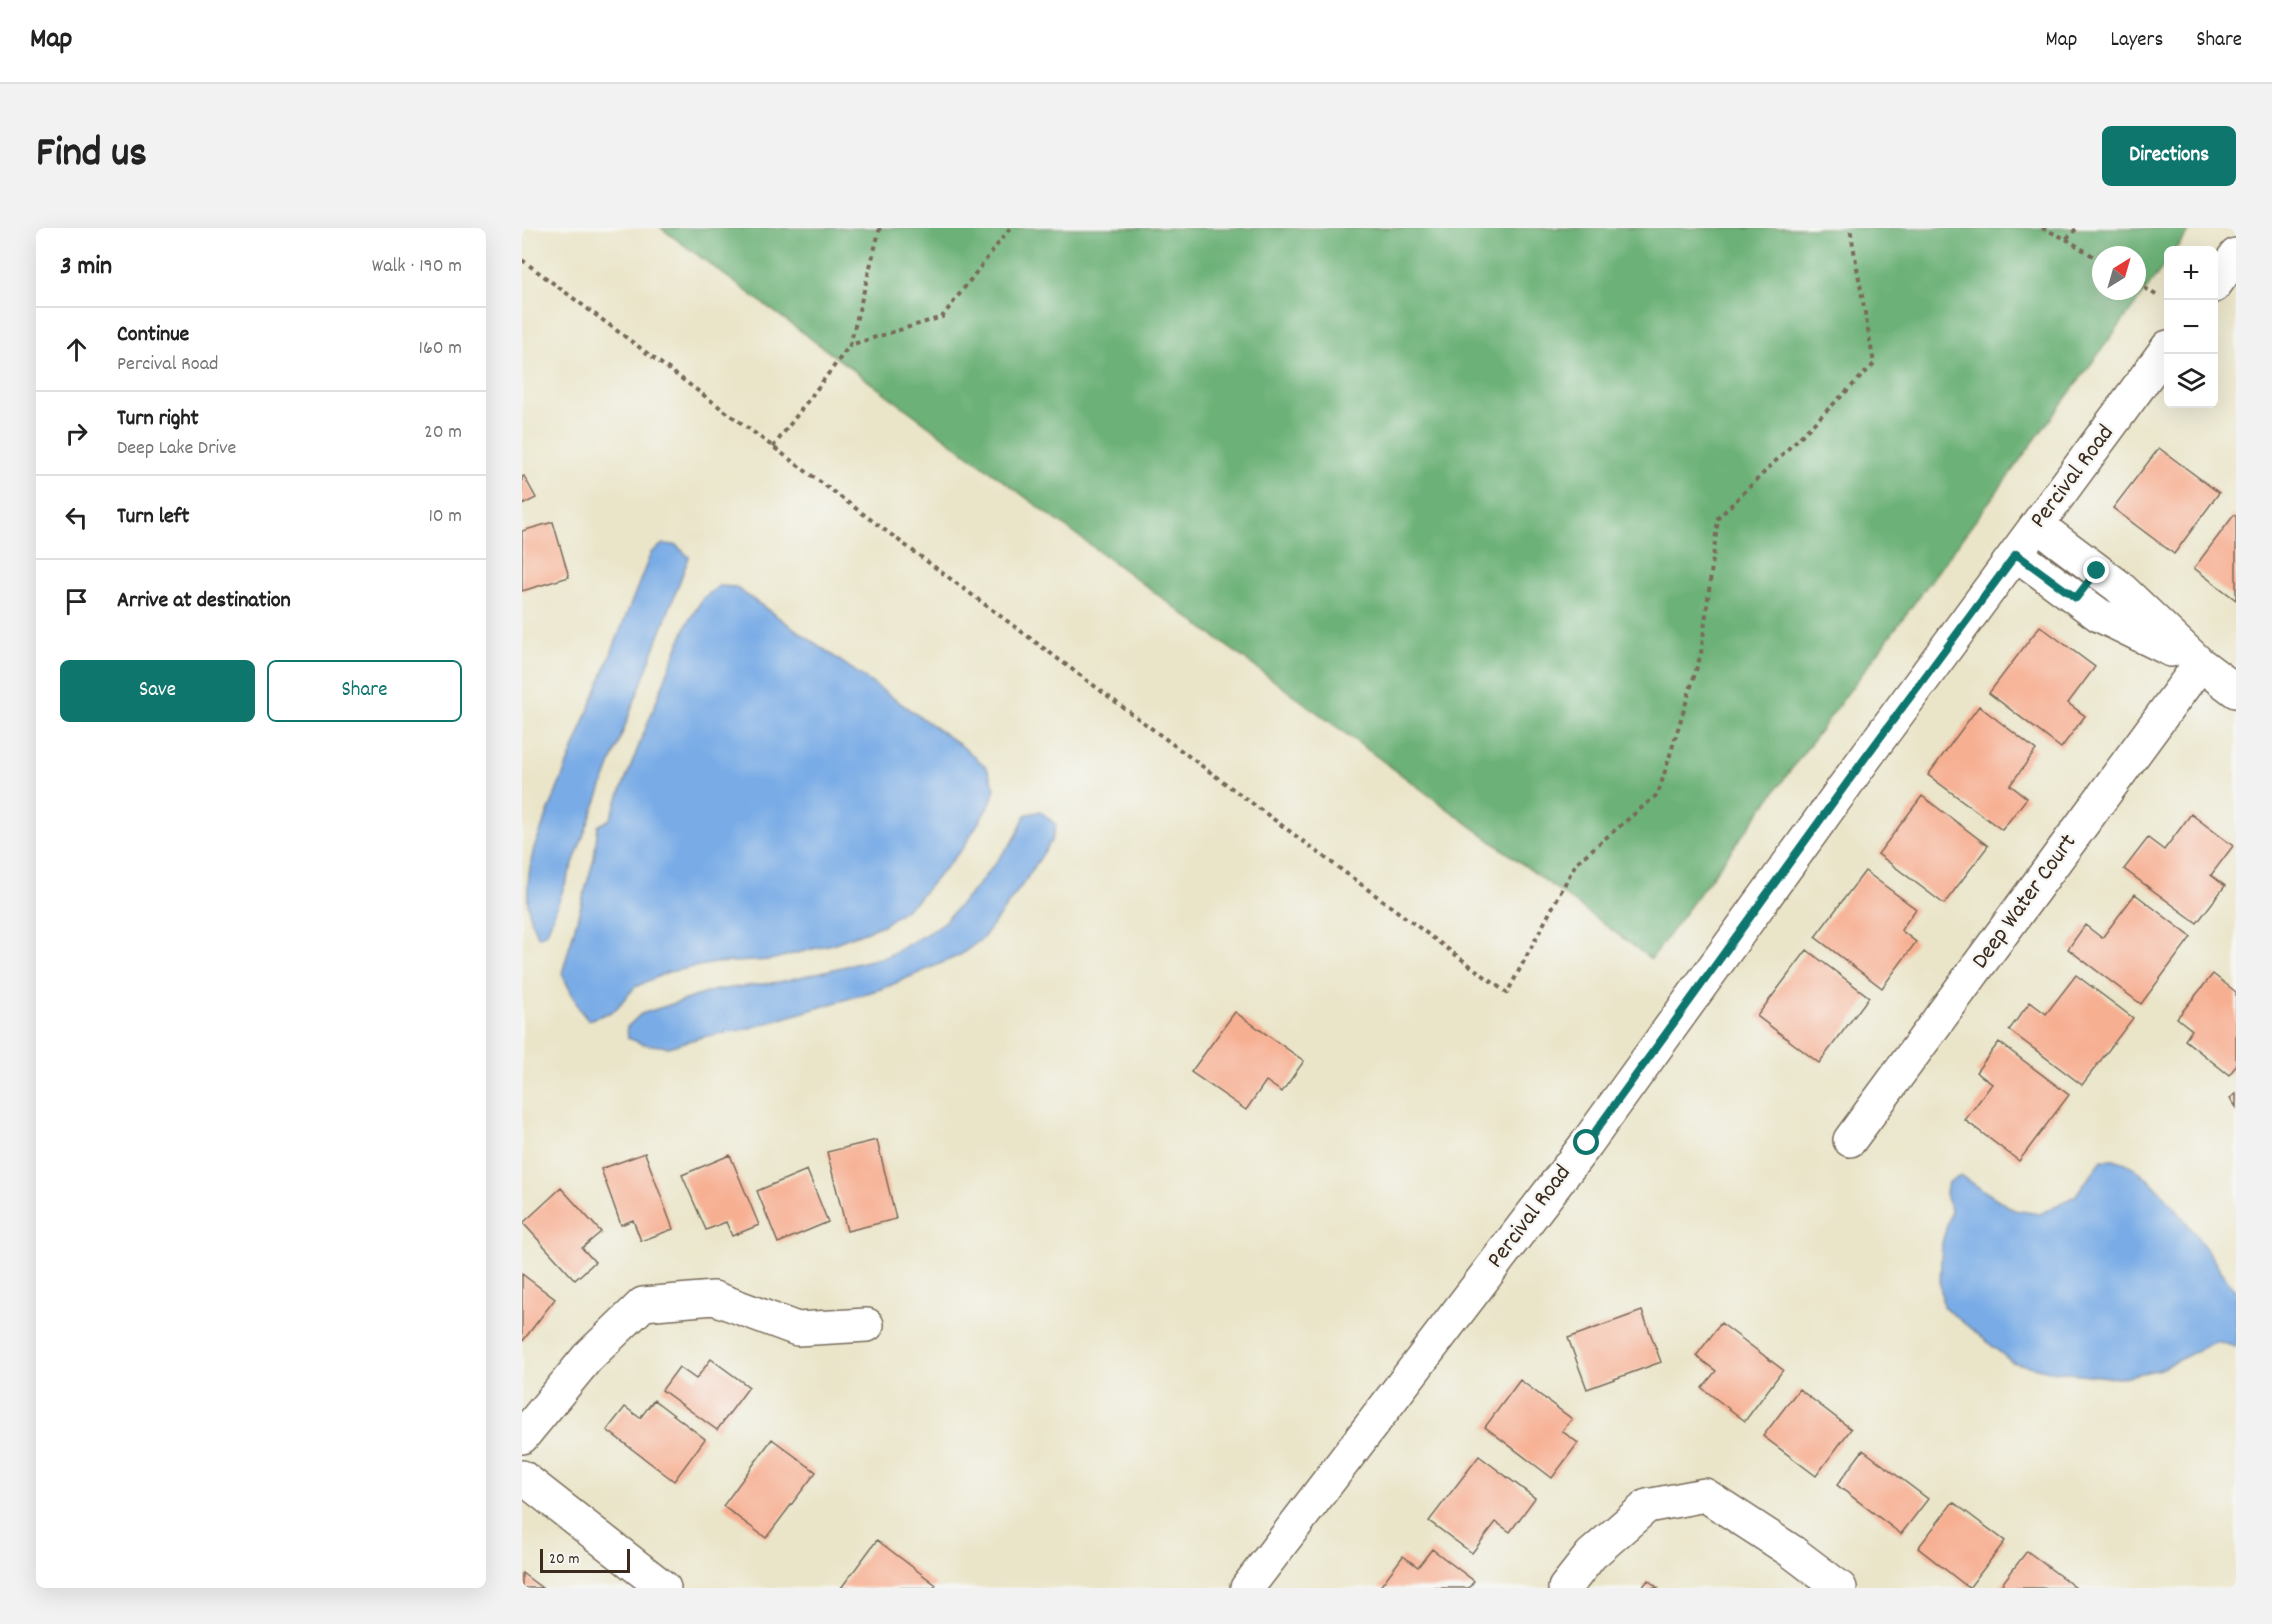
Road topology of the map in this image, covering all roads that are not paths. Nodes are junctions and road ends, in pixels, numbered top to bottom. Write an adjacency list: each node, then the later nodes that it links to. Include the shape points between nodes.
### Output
1 (2236, 255): 2 (street)
2 (2218, 280)
3 (2164, 354): 4 (street, Percival Road)
4 (2037, 525): 5 (street, Percival Road); 6 (street)
5 (2016, 554): 7 (street); 15 (street, Percival Road, via 1587,1143)
6 (2097, 571): 7 (street); 8 (street)
7 (2076, 598): 8 (street, via 2099,615)
8 (2200, 664): 9 (street); 10 (street, Deep Water Court)
9 (2236, 691)
10 (1850, 1140)
11 (867, 1324): 12 (street, via 796,1329 714,1298 643,1304 587,1358)
12 (522, 1437)
13 (522, 1477): 14 (street)
14 (664, 1588)
15 (1246, 1588)
16 (1565, 1588): 17 (street, via 1591,1555 1647,1506 1705,1495)
17 (1840, 1588)

